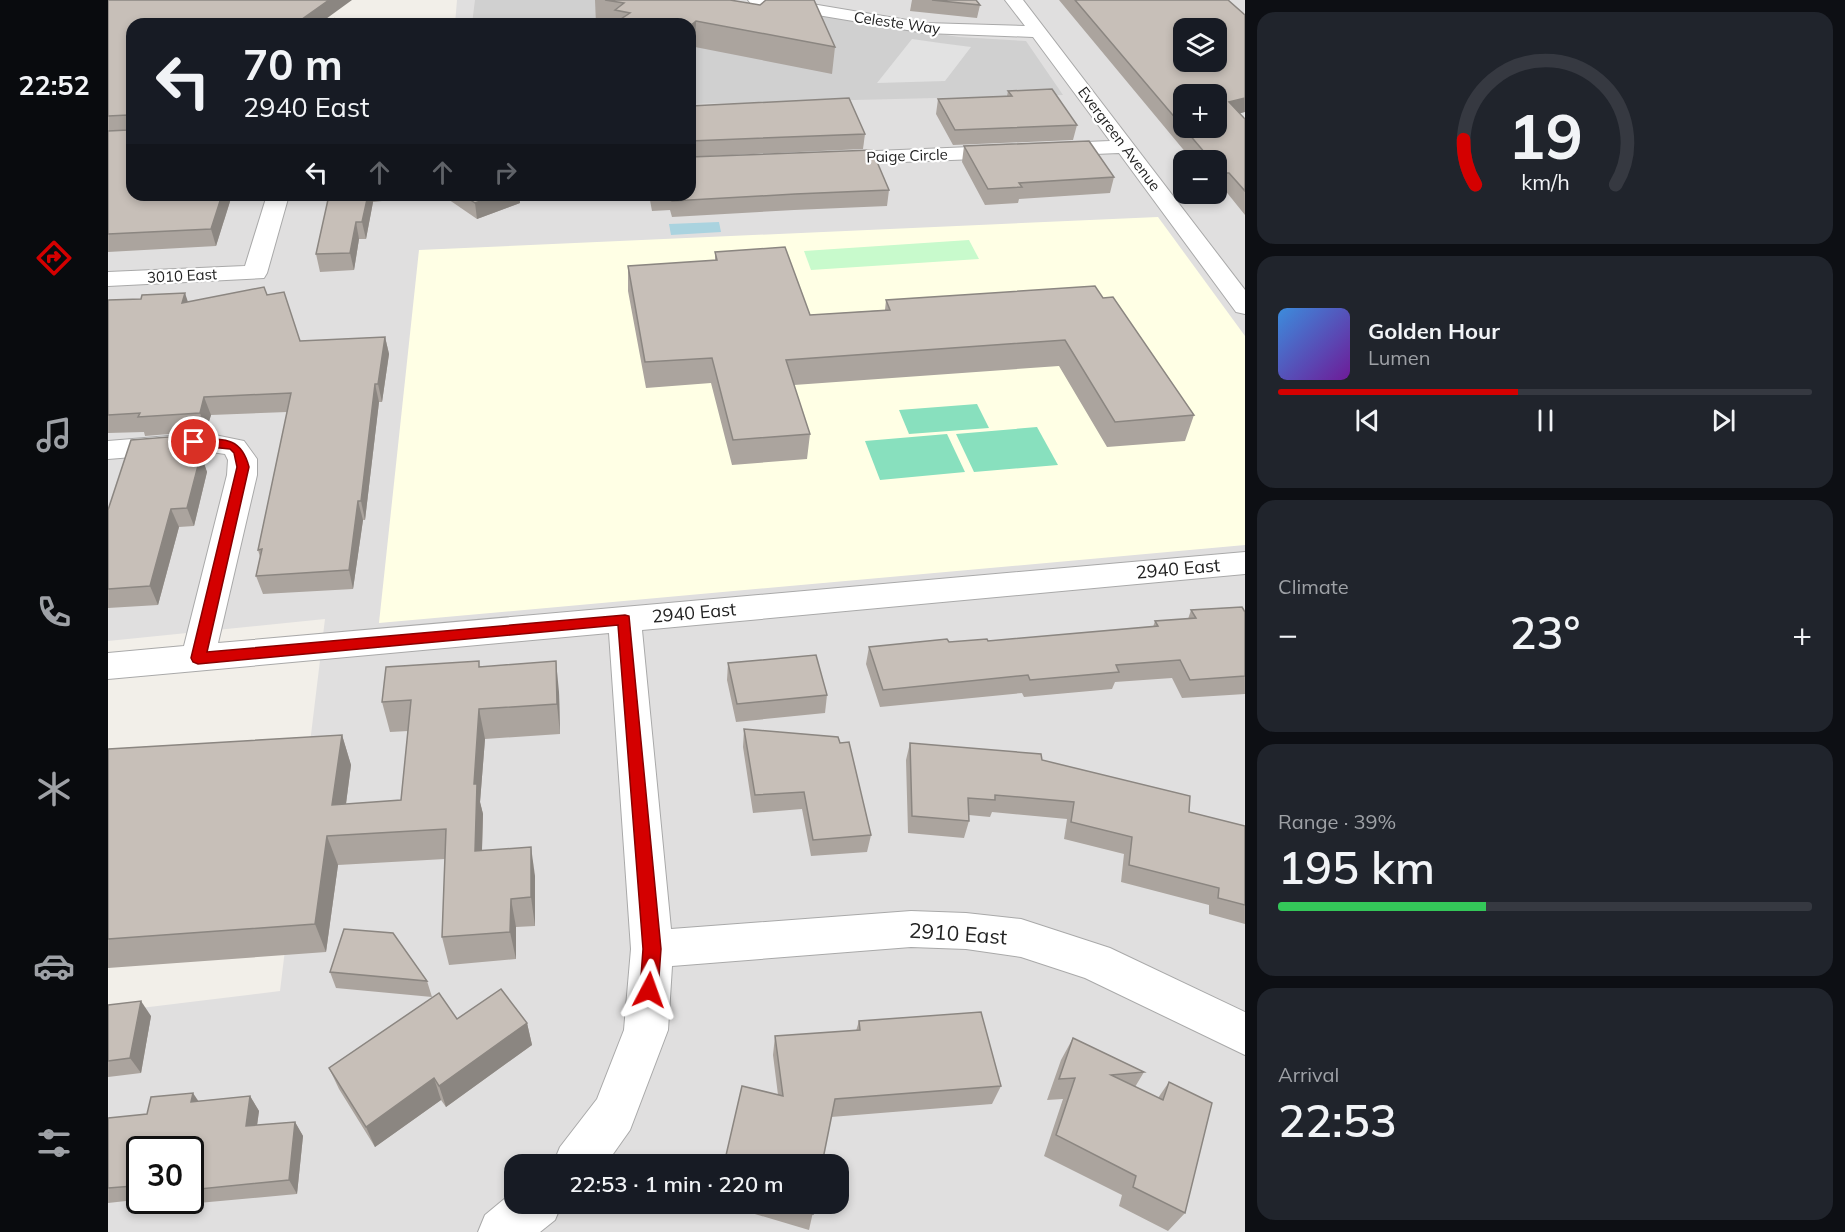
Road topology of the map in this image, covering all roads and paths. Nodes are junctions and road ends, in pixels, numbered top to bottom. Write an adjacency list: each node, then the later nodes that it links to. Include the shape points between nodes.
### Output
1 (757, 0): 3 (street, Celeste Way, via 925,28)
2 (1014, 0): 3 (street, Evergreen Avenue)
3 (1038, 32): 4 (street, Evergreen Avenue)
4 (1124, 147): 5 (street, Paige Circle); 8 (street, Evergreen Avenue)
5 (807, 160)
6 (276, 201): 7 (street, 3010 East, via 255,273)
7 (108, 279)
8 (1245, 307)
9 (108, 450): 12 (street, via 206,442 234,447 243,459)
10 (1245, 563): 11 (street, 2940 East)
11 (625, 620): 12 (street, 2940 East); 14 (street)
12 (198, 658): 13 (street, 2940 East)
13 (108, 666)
14 (652, 949): 15 (street, 2910 East, via 911,929 1021,938 1095,962); 16 (street, via 646,1030 614,1114)
15 (1245, 1034)
16 (584, 1154)
17 (524, 1214): 18 (street)
18 (502, 1232)

